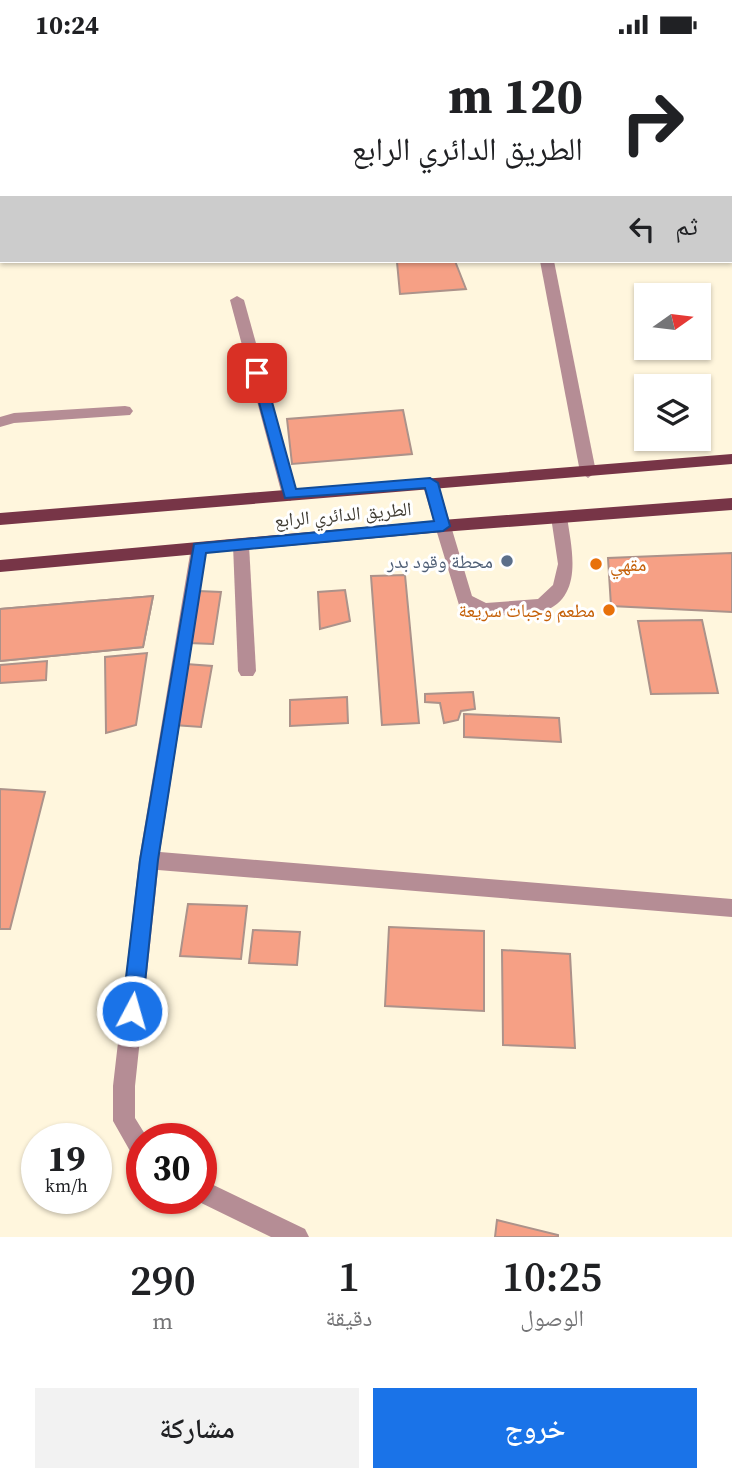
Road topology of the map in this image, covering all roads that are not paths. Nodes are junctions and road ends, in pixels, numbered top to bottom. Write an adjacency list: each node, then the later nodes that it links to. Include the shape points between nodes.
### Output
1 (547, 263): 6 (street)
2 (237, 300): 8 (street)
3 (125, 411): 4 (street)
4 (0, 422)
5 (732, 459): 6 (main road, الطريق الدائري الرابع)
6 (588, 472): 7 (main road, الطريق الدائري الرابع)
7 (430, 483): 8 (main road, الطريق الدائري الرابع); 12 (street)
8 (290, 495): 11 (main road, الطريق الدائري الرابع)
9 (732, 503): 10 (main road, الطريق الدائري الرابع)
10 (559, 517): 12 (main road, الطريق الدائري الرابع); 12 (street, via 566,564 561,588 542,605 484,610 465,600)
11 (0, 519)
12 (443, 526): 13 (main road, الطريق الدائري الرابع)
13 (240, 545): 14 (main road, الطريق الدائري الرابع); 16 (street)
14 (199, 548): 15 (main road, الطريق الدائري الرابع); 17 (street)
15 (0, 566)
16 (247, 671)
17 (149, 860): 18 (street); 19 (street, via 124,1086)
18 (732, 908)
19 (126, 1124)
20 (217, 1199): 21 (street)
21 (297, 1237)

